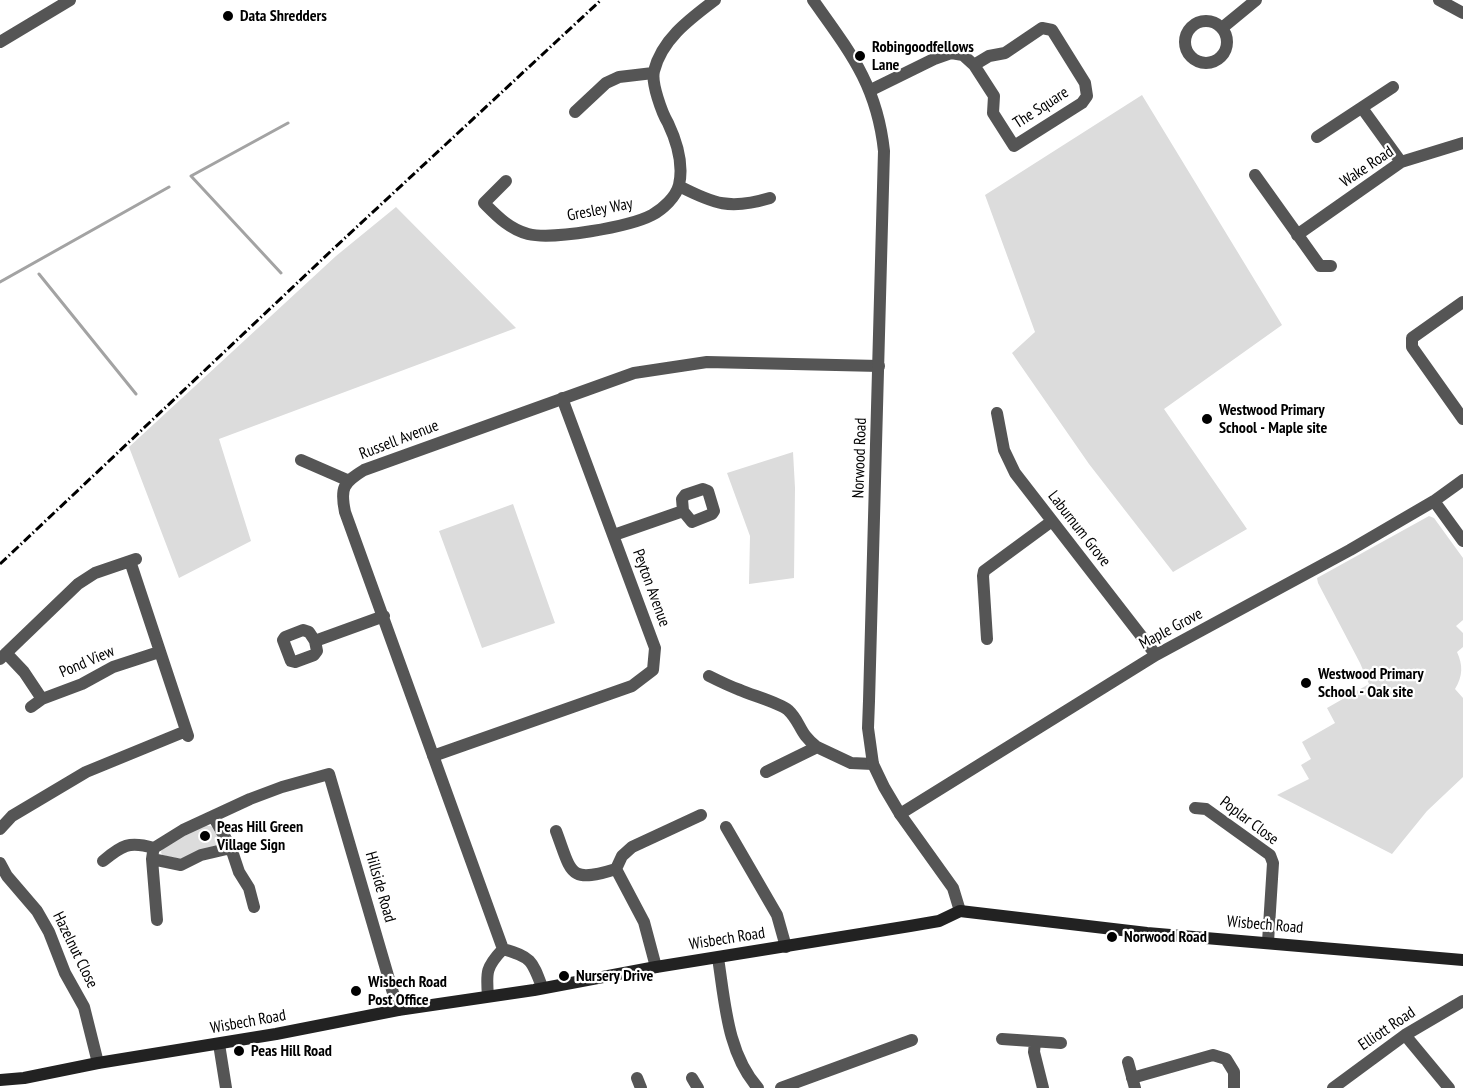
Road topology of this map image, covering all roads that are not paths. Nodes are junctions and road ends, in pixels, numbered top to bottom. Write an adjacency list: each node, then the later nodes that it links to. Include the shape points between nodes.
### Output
1 (70, 0): 8 (street)
2 (715, 0): 10 (street, via 680,27)
3 (813, 0): 12 (street, Norwood Road)
4 (1256, 0): 7 (street)
5 (1439, 0): 6 (street)
6 (1463, 13)
7 (1222, 28)
8 (0, 42)
9 (974, 65): 9 (street, The Square, via 1005,53 1042,28 1052,30 1085,83 1087,96 1014,146 993,113 994,96); 12 (street, via 963,55 951,53)
10 (653, 73): 14 (street, via 619,77 606,83); 20 (street, via 664,116 678,145)
11 (1393, 87): 13 (street)
12 (871, 90): 25 (street, Norwood Road, via 884,151)
13 (1362, 108): 15 (street); 17 (street)
14 (575, 112)
15 (1317, 137)
16 (1463, 143): 17 (street, Wake Road)
17 (1401, 162): 22 (street, Wake Road)
18 (1254, 175): 22 (street)
19 (506, 181): 20 (street, Gresley Way, via 484,203 505,224 544,235 615,227 644,218 663,207)
20 (679, 186): 21 (street, via 708,200 731,205)
21 (770, 198)
22 (1297, 235): 23 (street, via 1320,266)
23 (1331, 266)
24 (1463, 302): 28 (street, via 1412,338 1412,347)
25 (879, 366): 26 (street, Russell Avenue, via 707,362 634,373); 48 (street, Norwood Road, via 868,710)
26 (562, 398): 30 (street, Russell Avenue, via 363,470); 35 (street, Peyton Avenue)
27 (997, 413): 34 (street, Laburnum Grove, via 1004,450 1015,473)
28 (1463, 419)
29 (301, 460): 30 (street)
30 (348, 480): 37 (street, Russell Avenue, via 341,494 345,512)
31 (1463, 480): 32 (street, Maple Grove)
32 (1434, 501): 36 (street); 41 (street, Maple Grove)
33 (683, 511): 35 (street)
34 (1052, 521): 38 (street, via 984,571); 41 (street, Laburnum Grove)
35 (614, 536): 47 (street, Peyton Avenue, via 655,648 653,670 632,686)
36 (1463, 541)
37 (384, 616): 39 (street); 47 (street, Russell Avenue)
38 (987, 639)
39 (315, 641)
40 (159, 652): 42 (street, via 134,560 95,573 78,584); 44 (street, Pond View, via 113,667); 55 (street, via 187,734 86,772 12,816)
41 (1156, 655): 51 (street, Maple Grove)
42 (3, 656): 44 (street, via 24,672)
43 (710, 676): 46 (street, via 786,708 807,740)
44 (42, 699): 45 (street, Pond View)
45 (31, 707)
46 (817, 747): 48 (street, via 851,763); 49 (street)
47 (433, 756): 67 (street, Russell Avenue)
48 (873, 764): 51 (street, Norwood Road)
49 (766, 772)
50 (1195, 808): 65 (street, Poplar Close, via 1206,809 1270,855 1273,863)
51 (900, 814): 63 (street, Norwood Road, via 953,888)
52 (700, 815): 61 (street, via 632,847)
53 (213, 816): 57 (street); 58 (street, via 183,830); 74 (street, Hillside Road, via 282,787 329,774)
54 (726, 827): 66 (street, via 777,915)
55 (0, 830)
56 (556, 831): 61 (street, via 569,866 579,876)
57 (231, 848): 58 (street, via 201,855 181,865); 62 (street)
58 (153, 853): 59 (street, via 139,844 126,845); 64 (street)
59 (103, 861)
60 (0, 863): 82 (street, Hazelnut Close, via 49,932 84,1007)
61 (616, 868): 70 (street, via 644,922)
62 (254, 907)
63 (960, 911): 65 (main road, Wisbech Road, via 1148,933); 66 (main road, Wisbech Road, via 939,921)
64 (157, 920)
65 (1268, 942): 69 (main road, Wisbech Road)
66 (786, 946): 68 (main road, Wisbech Road)
67 (503, 949): 71 (street, via 524,954 534,966); 72 (street, via 486,975)
68 (718, 958): 70 (main road, Wisbech Road); 86 (street, via 735,1049)
69 (1463, 960)
70 (656, 967): 71 (main road, Wisbech Road)
71 (542, 987): 72 (main road, Wisbech Road)
72 (488, 996): 74 (main road, Wisbech Road)
73 (1463, 1001): 75 (street, Elliott Road)
74 (398, 1010): 80 (main road, Wisbech Road)
75 (1405, 1035): 90 (street, Elliott Road); 91 (street)
76 (1002, 1039): 78 (street)
77 (912, 1040): 87 (street)
78 (1035, 1042): 79 (street); 88 (street)
79 (1061, 1043)
80 (219, 1044): 82 (main road, Wisbech Road); 85 (street)
81 (1128, 1062): 84 (street)
82 (98, 1063): 83 (main road, Wisbech Road)
83 (0, 1080)
84 (1134, 1083): 89 (street, via 1213,1055 1226,1059 1234,1072)
85 (226, 1088)
86 (758, 1088)
87 (781, 1088)
88 (1042, 1088)
89 (1234, 1088)
90 (1333, 1088)
91 (1449, 1088)

